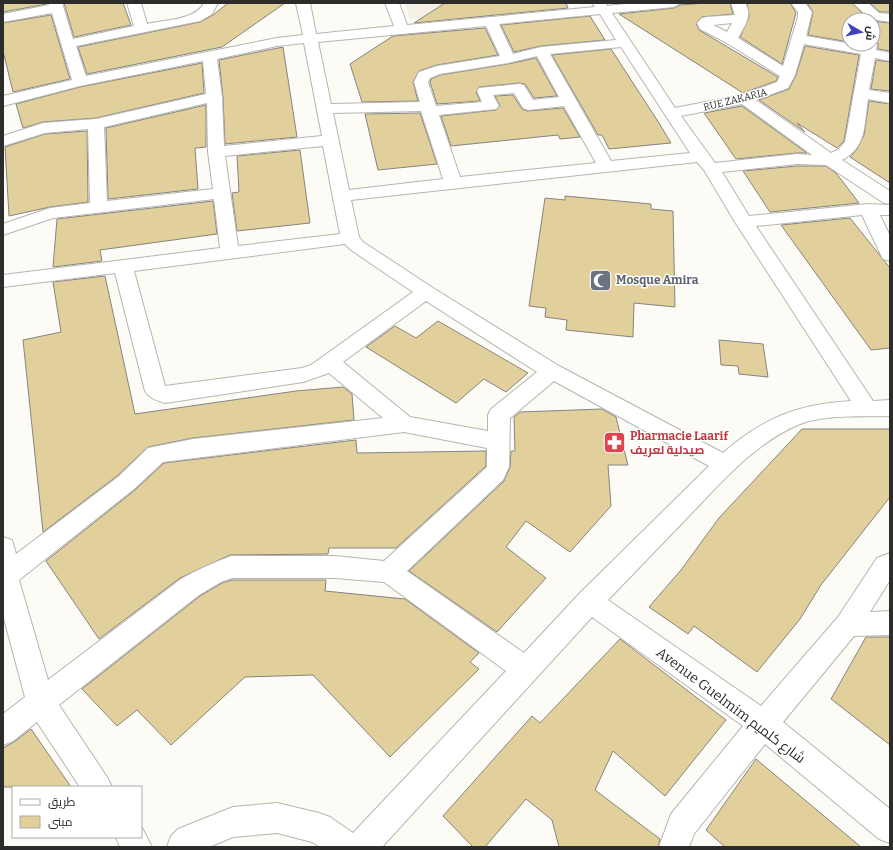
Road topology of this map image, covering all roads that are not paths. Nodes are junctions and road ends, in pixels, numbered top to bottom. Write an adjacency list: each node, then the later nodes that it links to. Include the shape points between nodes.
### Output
1 (134, 3): 15 (street)
2 (211, 3): 15 (street, via 208,11 195,18)
3 (303, 3): 17 (street)
4 (392, 3): 16 (street)
5 (674, 3): 10 (street)
6 (738, 3): 13 (street, via 743,10)
7 (798, 3): 19 (street, RUE ZAKARIA, via 805,12)
8 (860, 3): 11 (street)
9 (56, 6): 12 (street); 21 (street)
10 (602, 7): 14 (street); 20 (street)
11 (867, 12)
12 (3, 18)
13 (741, 18): 18 (street); 18 (street, via 704,23 705,26)
14 (491, 22): 16 (street); 28 (street)
15 (142, 30): 21 (street)
16 (402, 31): 17 (street)
17 (310, 38): 26 (street); 38 (street)
18 (730, 39): 29 (street)
19 (799, 39): 22 (street); 29 (street, RUE ZAKARIA)
20 (624, 43): 23 (street); 39 (street)
21 (67, 44): 30 (street)
22 (841, 45)
23 (541, 51): 28 (street); 36 (street)
24 (869, 52): 31 (street)
25 (877, 52): 27 (street)
26 (209, 55): 30 (street); 32 (street)
27 (890, 57)
28 (508, 59): 37 (street, via 424,74 421,82)
29 (788, 75): 34 (street, RUE ZAKARIA, via 783,85)
30 (80, 82): 35 (street)
31 (863, 94): 33 (street); 44 (street, via 853,143 845,152)
32 (214, 97): 40 (street); 43 (street)
33 (890, 98)
34 (745, 99): 39 (street, RUE ZAKARIA); 44 (street)
35 (3, 101)
36 (568, 101): 37 (street, via 528,105 519,88 484,90 491,106); 46 (street)
37 (428, 108): 38 (street); 47 (street)
38 (326, 109): 41 (street)
39 (671, 113): 45 (street)
40 (96, 124): 42 (street, via 43,128); 51 (street)
41 (331, 140): 43 (street); 49 (street)
42 (3, 141)
43 (216, 152): 48 (street)
44 (830, 160): 45 (street); 50 (street)
45 (706, 162): 46 (street); 54 (street)
46 (606, 167): 47 (street)
47 (453, 183): 49 (street)
48 (221, 193): 51 (street); 57 (street)
49 (342, 196): 56 (street)
50 (890, 199)
51 (99, 207): 55 (street, via 50,213)
52 (868, 210): 53 (street); 54 (street); 58 (street)
53 (890, 210)
54 (744, 222): 64 (street)
55 (3, 230)
56 (350, 238): 57 (street); 61 (street, via 374,259)
57 (230, 252): 59 (street)
58 (890, 255)
59 (123, 266): 60 (street); 62 (street, via 156,391 165,395 303,375 318,370)
60 (3, 281)
61 (426, 292): 62 (street); 63 (street)
62 (329, 362): 65 (street)
63 (552, 372): 66 (street, via 499,415); 67 (street)
64 (878, 408): 67 (street, via 823,412 792,418 764,432)
65 (404, 424): 66 (street); 71 (street, via 156,454 126,483)
66 (498, 441): 70 (street, via 498,467 495,474)
67 (726, 465): 72 (street)
68 (3, 546): 71 (street)
69 (890, 563): 74 (street, via 886,565)
70 (389, 572): 75 (street); 76 (street, via 335,567 231,567 212,574 190,587)
71 (5, 576): 76 (street)
72 (589, 601): 75 (street); 77 (street, Avenue Guelmim شارع كلميم)
73 (890, 623): 74 (street)
74 (847, 625): 77 (street)
75 (525, 670): 85 (street)
76 (41, 703): 78 (street); 79 (street)
77 (763, 724): 80 (street, Avenue Guelmim شارع كلميم); 86 (street, via 682,825)
78 (3, 731)
79 (96, 786)
80 (890, 828)
81 (131, 838): 82 (street)
82 (137, 847)
83 (182, 847): 84 (street, via 189,840 233,822 277,818 319,828)
84 (347, 847)
85 (361, 847)
86 (674, 847)

